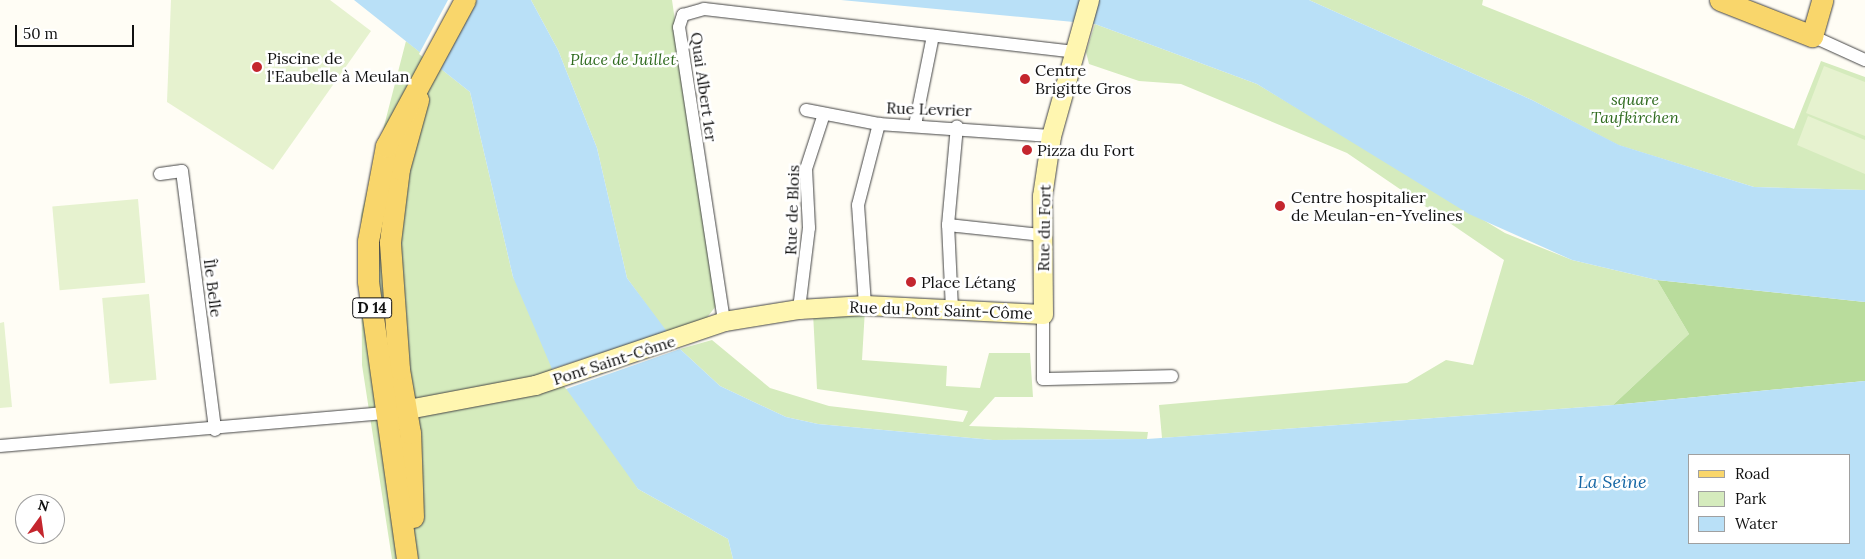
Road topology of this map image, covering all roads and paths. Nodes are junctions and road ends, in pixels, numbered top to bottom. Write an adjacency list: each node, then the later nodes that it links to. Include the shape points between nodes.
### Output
1 (465, 0): 25 (main road, D 14, via 429,69 391,209)
2 (1089, 0): 7 (street, Rue du Fort)
3 (1720, 0): 6 (main road)
4 (1822, 0): 6 (main road)
5 (932, 36): 7 (street, Quai Albert 1er); 12 (street); 22 (street, Quai Albert 1er, via 704,9 682,16 679,27)
6 (1812, 36): 8 (street)
7 (1075, 60): 14 (street, Rue du Fort)
8 (1865, 60)
9 (806, 110): 10 (street, Rue Levrier)
10 (824, 114): 11 (street, Rue Levrier); 19 (street, Rue de Blois, via 806,169 809,228)
11 (878, 124): 12 (street, Rue Levrier); 18 (street, via 858,205)
12 (915, 125): 13 (street, Rue Levrier)
13 (957, 126): 14 (street, Rue Levrier); 16 (street)
14 (1051, 136): 17 (street, Rue du Fort)
15 (160, 174): 26 (street, Île Belle, via 182,172)
16 (948, 225): 17 (street); 20 (street)
17 (1042, 236): 21 (street, Rue du Fort)
18 (865, 305): 19 (street, Rue du Pont Saint-Côme); 20 (street, Rue du Pont Saint-Côme)
19 (799, 309): 22 (street, Rue du Pont Saint-Côme)
20 (952, 309): 21 (street, Rue du Pont Saint-Côme)
21 (1043, 314): 24 (street, Rue du Fort, via 1043,379)
22 (724, 321): 23 (street, Rue du Pont Saint-Côme)
23 (693, 334): 25 (street, Pont Saint-Côme, via 535,385)
24 (1172, 376)
25 (396, 412): 26 (street); 28 (main road, D 14); 29 (main road, D 14)
26 (215, 430): 27 (street)
27 (0, 446)
28 (408, 559)
29 (414, 559)

